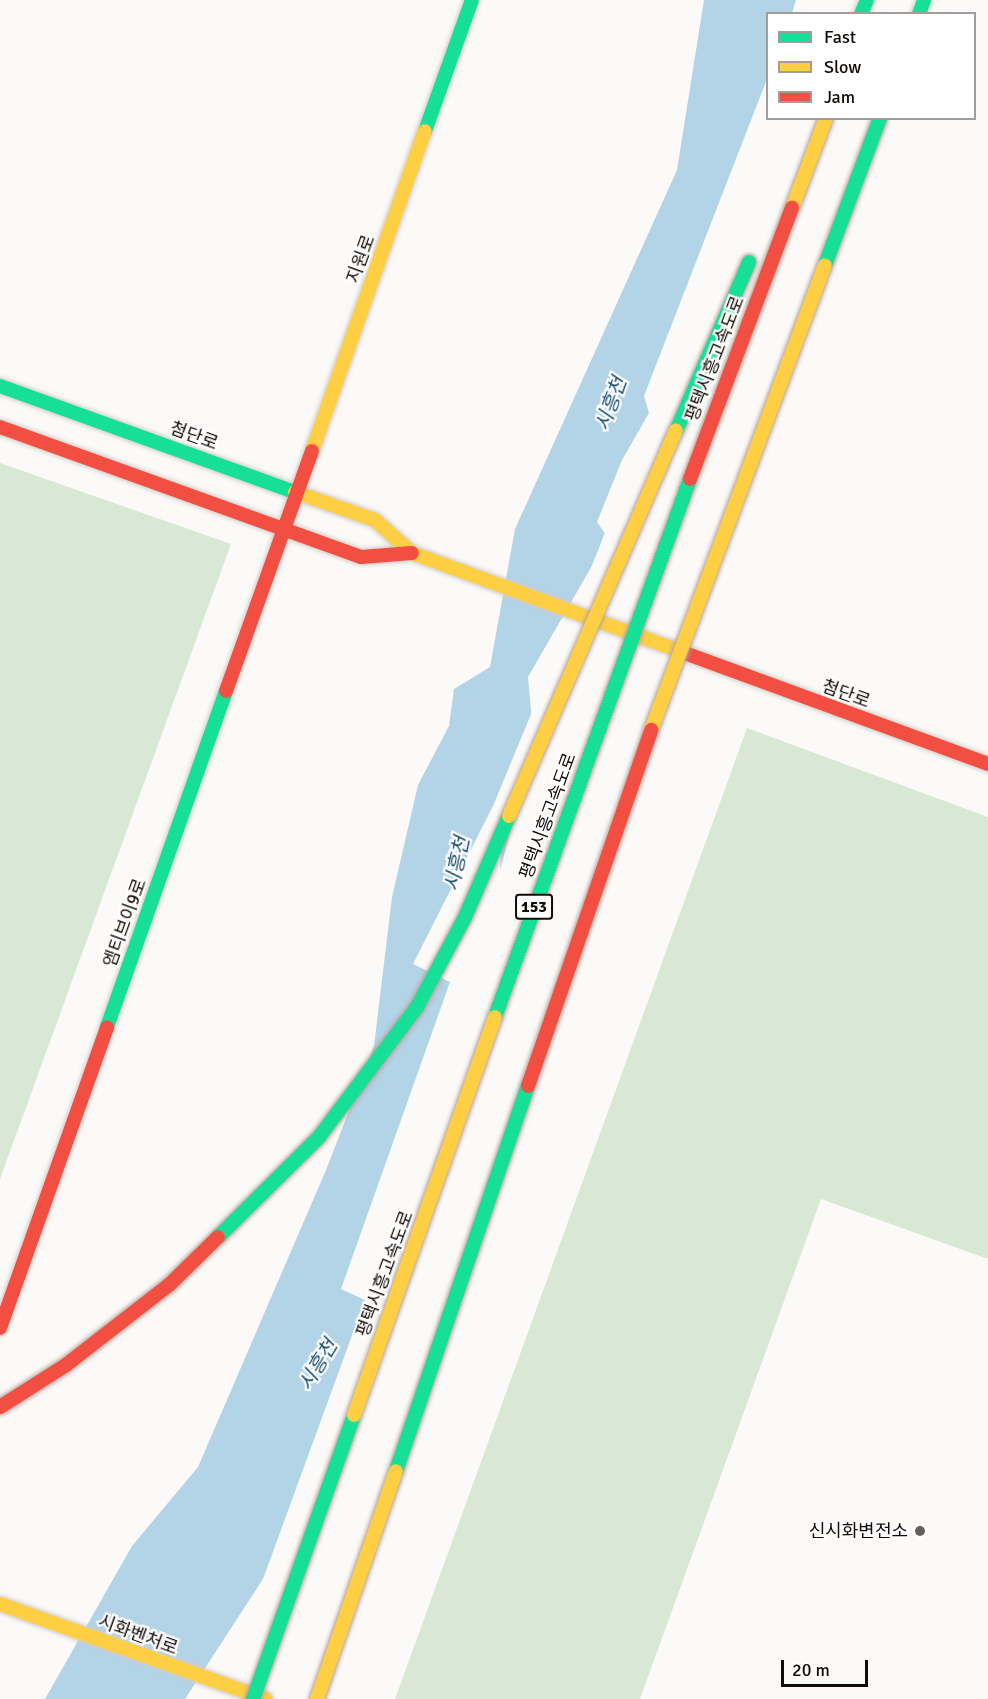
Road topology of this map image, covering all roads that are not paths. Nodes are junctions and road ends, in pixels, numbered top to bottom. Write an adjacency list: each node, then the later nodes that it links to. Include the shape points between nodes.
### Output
1 (472, 0): 9 (main road, 지원로)
2 (813, 120): 5 (main road)
3 (825, 120): 16 (main road, 평택시흥고속도로 / 153, bridge, via 715,409 534,908)
4 (879, 120): 18 (main road, bridge, via 641,758)
5 (785, 183)
6 (756, 248): 14 (main road, bridge, via 465,917 417,1007 319,1137 170,1284 66,1365)
7 (0, 386): 9 (main road, 첨단로)
8 (0, 427): 10 (main road)
9 (297, 492): 10 (main road, 지원로); 11 (main road, 첨단로, via 375,520)
10 (284, 530): 11 (main road, via 361,557); 13 (main road, 엠티브이9로)
11 (412, 553): 12 (main road, 첨단로, bridge)
12 (988, 764)
13 (0, 1328)
14 (0, 1407)
15 (0, 1604): 17 (main road, 시화벤처로)
16 (253, 1699)
17 (265, 1699)
18 (317, 1699)

